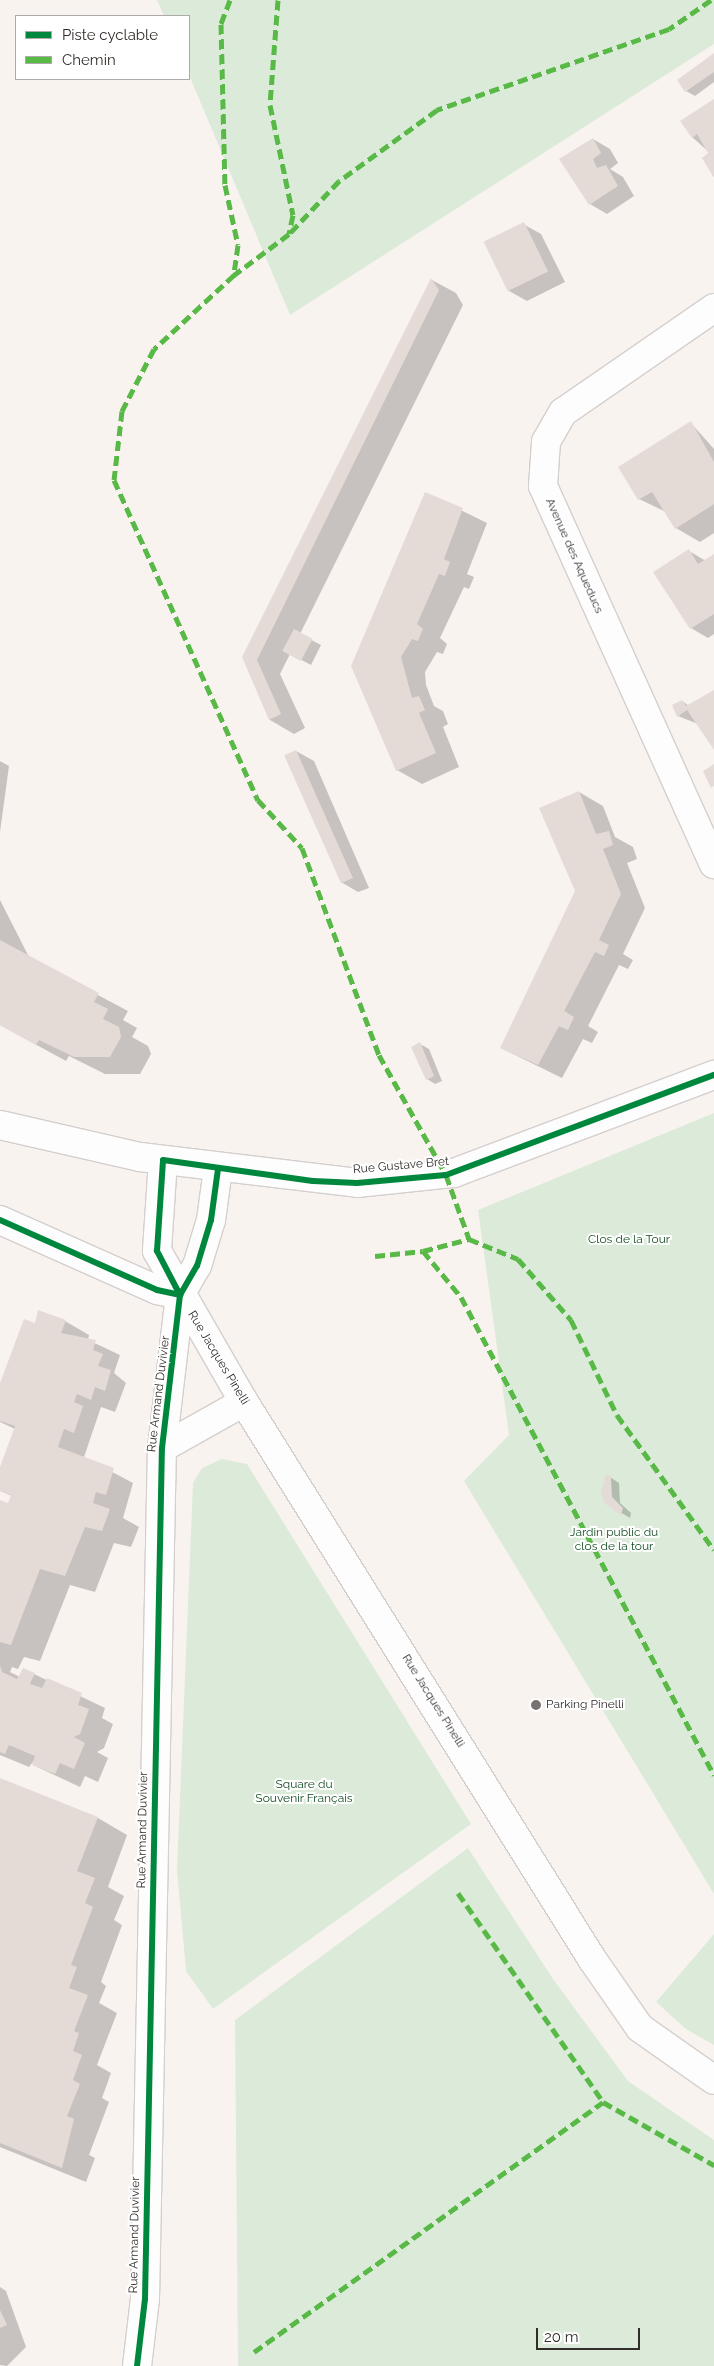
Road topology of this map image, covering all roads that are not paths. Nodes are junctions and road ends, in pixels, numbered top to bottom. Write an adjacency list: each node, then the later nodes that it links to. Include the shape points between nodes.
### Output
1 (714, 308): 2 (street, Avenue des Aqueducs, via 563,412 546,442 543,486)
2 (714, 864)
3 (714, 1074): 6 (street, Rue Gustave Bret, via 446,1175 357,1183)
4 (0, 1125): 5 (street, Rue Gustave Bret)
5 (163, 1160): 6 (street, Rue Gustave Bret); 8 (street, Rue Jacques Pinelli, via 158,1251)
6 (218, 1168): 8 (street, via 208,1229 197,1266)
7 (0, 1220): 8 (street, via 157,1290)
8 (180, 1295): 9 (street, Rue Jacques Pinelli); 10 (street, Rue Armand Duvivier)
9 (244, 1402): 10 (street, Rue Armand Duvivier); 11 (street, Rue Jacques Pinelli, via 597,1966 640,2028)
10 (162, 1448): 12 (street, Rue Armand Duvivier, via 145,2299)
11 (714, 2080)
12 (137, 2366)

